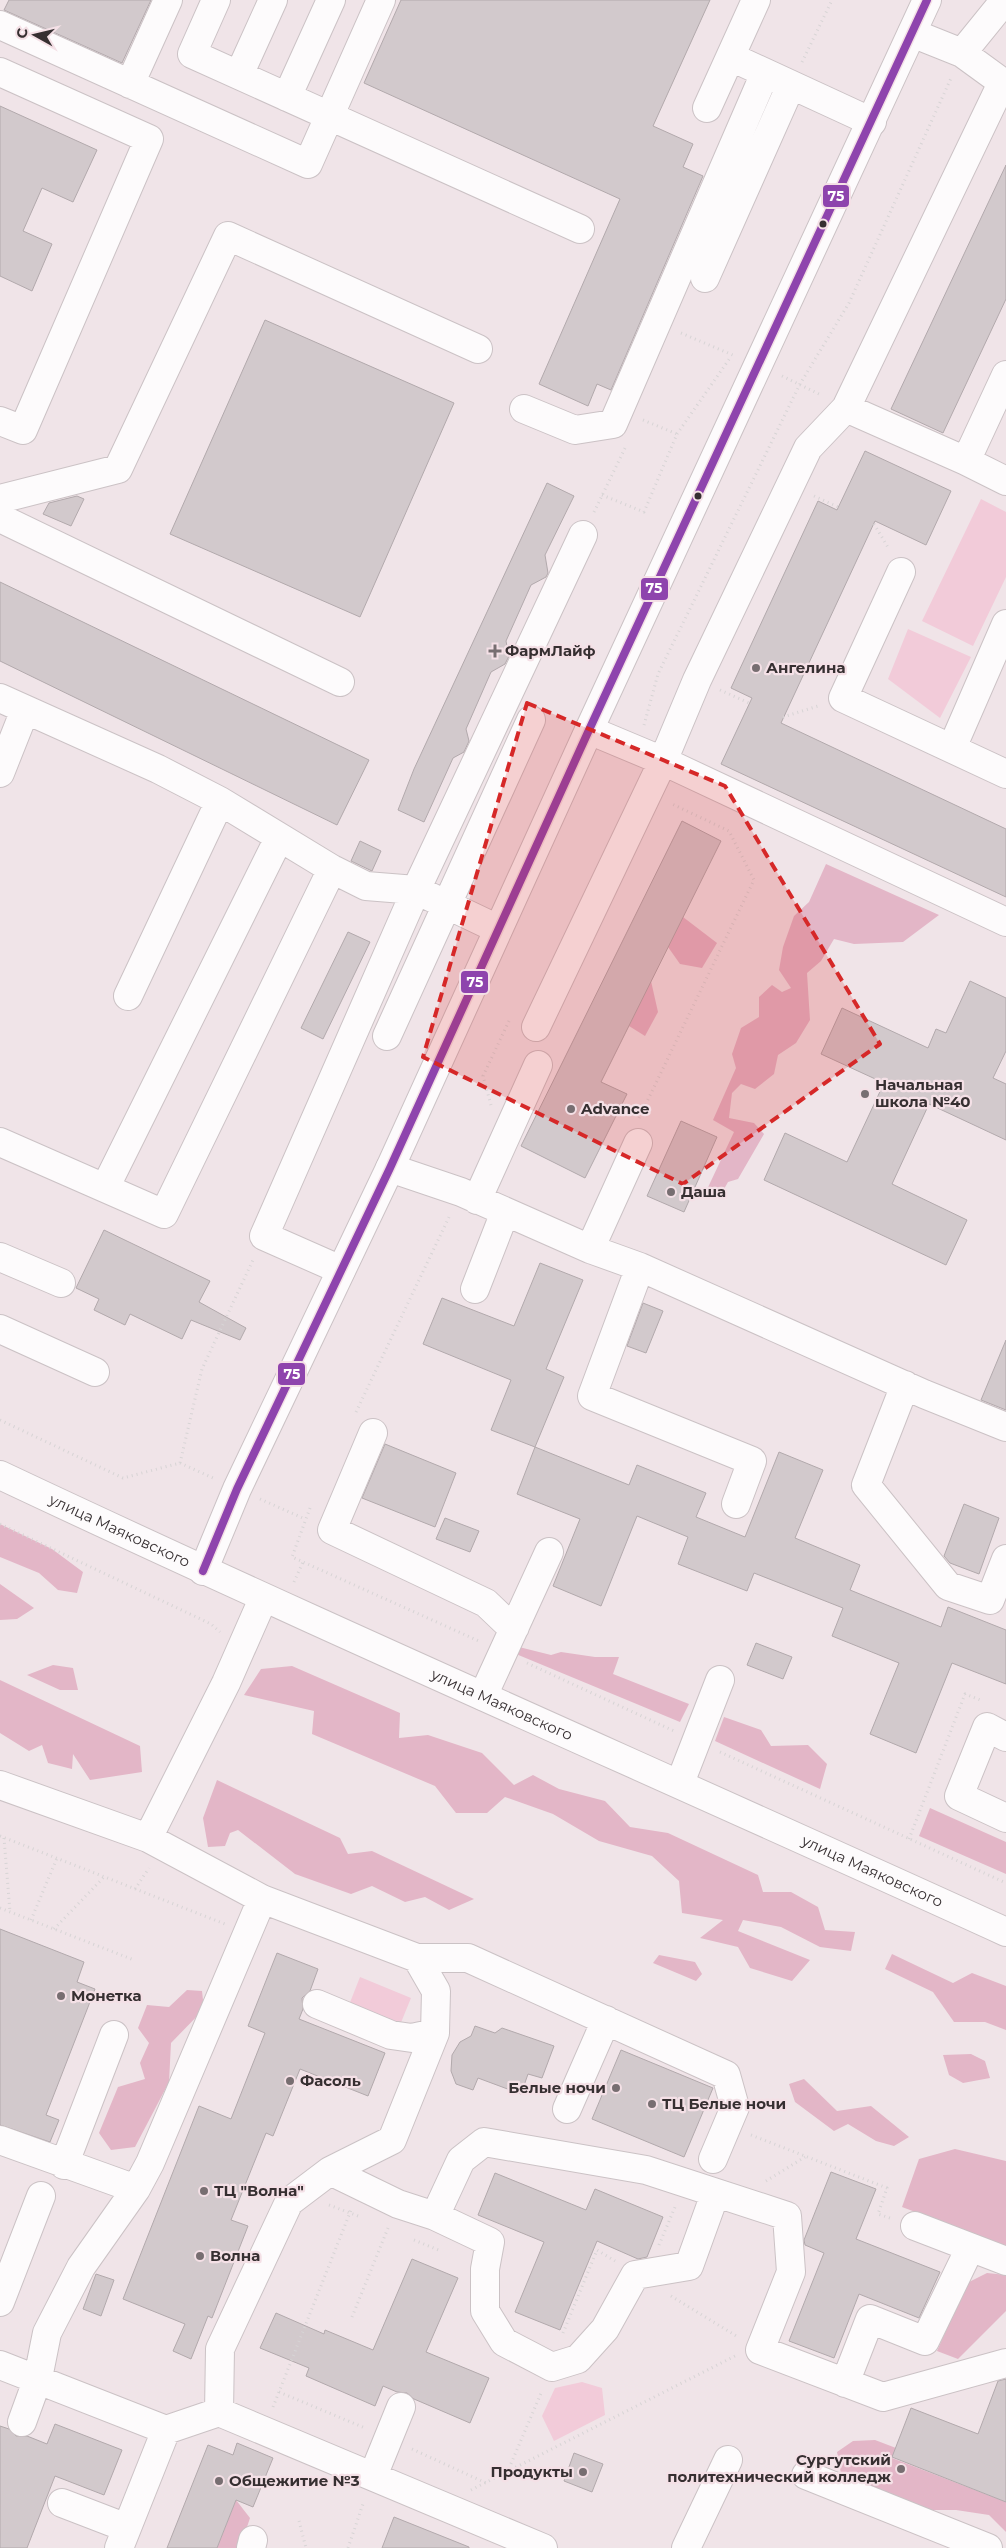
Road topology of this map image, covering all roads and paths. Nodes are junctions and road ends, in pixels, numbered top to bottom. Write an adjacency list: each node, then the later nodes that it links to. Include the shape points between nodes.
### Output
1 (168, 0): 17 (main road)
2 (216, 0): 16 (main road, via 192,54)
3 (273, 0): 16 (main road)
4 (331, 0): 20 (main road)
5 (381, 0): 22 (main road)
6 (756, 0): 13 (main road)
7 (832, 0): 19 (path)
8 (927, 0): 11 (main road)
9 (1005, 0): 12 (main road)
10 (0, 25): 17 (main road)
11 (912, 33): 12 (main road); 23 (main road)
12 (962, 53): 18 (main road)
13 (731, 57): 15 (main road); 21 (main road)
14 (0, 72): 32 (main road, via 149,140 23,430)
15 (765, 73): 19 (main road); 29 (main road, via 613,424 575,430)
16 (239, 75): 20 (main road)
17 (130, 84): 22 (main road, via 308,164)
18 (1004, 84): 30 (main road)
19 (791, 85): 23 (main road); 25 (main road)
20 (287, 97): 22 (main road)
21 (707, 108)
22 (330, 116): 24 (main road)
23 (872, 122): 48 (main road)
24 (580, 229)
25 (705, 278)
26 (478, 349): 37 (main road, via 228,236 118,468)
27 (732, 355): 33 (path)
28 (1006, 375): 34 (main road)
29 (524, 408)
30 (846, 408): 34 (main road); 50 (main road, via 808,448 697,680)
31 (639, 418): 33 (path)
32 (0, 421)
33 (677, 434): 36 (path, via 644,512)
34 (966, 461): 35 (main road)
35 (1006, 481)
36 (602, 495)
37 (0, 499)
38 (0, 518): 42 (main road)
39 (583, 535): 57 (main road)
40 (900, 572): 44 (main road)
41 (1006, 624): 49 (main road)
42 (340, 682)
43 (0, 698): 45 (main road)
44 (843, 698): 46 (path); 49 (main road)
45 (25, 710): 51 (main road); 54 (main road, via 158,769)
46 (783, 717)
47 (531, 720): 58 (main road)
48 (589, 730): 50 (main road); 60 (main road)
49 (952, 748): 52 (main road)
50 (663, 760): 53 (main road); 59 (main road)
51 (0, 773)
52 (1006, 774)
53 (648, 792): 62 (main road); 66 (path, via 729,831 754,880 638,1120)
54 (220, 802): 55 (main road); 61 (main road)
55 (279, 838): 56 (main road); 68 (main road)
56 (332, 869): 57 (main road, via 366,886); 68 (main road, via 164,1214)
57 (416, 890): 58 (main road); 71 (main road)
58 (447, 905): 60 (main road); 63 (main road)
59 (1006, 922)
60 (498, 929): 67 (main road)
61 (128, 996)
62 (536, 1027)
63 (387, 1036)
64 (538, 1065): 69 (main road)
65 (0, 1142): 68 (main road)
66 (638, 1143): 72 (main road)
67 (390, 1168): 69 (main road); 75 (main road)
68 (104, 1188)
69 (477, 1200): 70 (main road)
70 (504, 1212): 72 (main road); 77 (main road)
71 (264, 1236): 75 (main road); 81 (path, via 202,1369 180,1464 123,1478)
72 (590, 1249): 74 (main road)
73 (0, 1256): 76 (main road)
74 (640, 1267): 80 (main road); 85 (main road, via 592,1396 752,1461)
75 (341, 1270): 89 (main road, via 237,1488)
76 (61, 1283)
77 (475, 1290)
78 (0, 1329): 79 (main road)
79 (95, 1372)
80 (905, 1385): 82 (main road); 88 (main road, via 866,1485 948,1586 990,1600)
81 (0, 1420)
82 (1006, 1427)
83 (373, 1433): 91 (main road, via 332,1530 486,1603)
84 (0, 1475): 89 (main road, улица Маяковского)
85 (736, 1504)
86 (0, 1524): 92 (path, via 211,1624)
87 (549, 1552): 91 (main road)
88 (1006, 1559)
89 (203, 1571): 90 (main road, улица Маяковского)
90 (263, 1599): 94 (main road, улица Маяковского); 99 (main road, via 226,1683)
91 (515, 1628): 94 (main road)
92 (225, 1636)
93 (720, 1680): 96 (main road)
94 (484, 1696): 96 (main road, улица Маяковского)
95 (1006, 1737): 98 (main road, via 987,1727 959,1796)
96 (680, 1783): 108 (main road, улица Маяковского)
97 (0, 1785): 99 (main road)
98 (1006, 1818)
99 (153, 1828): 103 (main road)
100 (2, 1837): 101 (path); 105 (path)
101 (57, 1858): 102 (path); 106 (path)
102 (104, 1877): 107 (path); 109 (path)
103 (262, 1899): 109 (main road); 110 (main road)
104 (0, 1908): 105 (path)
105 (10, 1912): 106 (path)
106 (31, 1920): 107 (path)
107 (54, 1930): 111 (path)
108 (1006, 1932)
109 (249, 1933): 125 (main road)
110 (417, 1958): 113 (main road, via 468,1958); 114 (main road, via 436,1992)
111 (134, 1960)
112 (317, 2004): 114 (main road, via 391,2035 412,2038)
113 (606, 2020): 116 (main road); 117 (main road, via 726,2075 735,2107)
114 (435, 2033): 122 (main road, via 392,2140)
115 (114, 2035): 121 (main road)
116 (567, 2110)
117 (728, 2125): 119 (path); 120 (main road)
118 (0, 2140): 121 (main road)
119 (806, 2156): 127 (path); 130 (path, via 887,2188 878,2214)
120 (713, 2159)
121 (64, 2165): 125 (main road)
122 (330, 2171): 124 (main road); 143 (main road, via 289,2202 220,2349)
123 (675, 2180): 127 (main road); 129 (main road, via 646,2170 484,2142 461,2160); 134 (path, via 675,2208)
124 (360, 2186): 128 (main road); 146 (path)
125 (136, 2189): 140 (main road, via 81,2267 47,2333)
126 (41, 2196): 135 (main road)
127 (725, 2197): 134 (main road, via 689,2266); 137 (main road, via 787,2216 790,2272)
128 (398, 2204): 129 (main road); 136 (path)
129 (435, 2216): 134 (main road, via 490,2242 485,2269 485,2311 504,2342 552,2367 578,2359 605,2329)
130 (915, 2226): 131 (main road)
131 (970, 2248): 133 (main road); 141 (main road, via 925,2341 870,2319)
132 (597, 2250): 134 (path)
133 (1006, 2261)
134 (641, 2274): 137 (path)
135 (0, 2302)
136 (352, 2317)
137 (760, 2350): 141 (main road); 151 (path, via 731,2357 507,2473)
138 (1006, 2363): 141 (main road, via 883,2397)
139 (0, 2365): 140 (main road)
140 (38, 2378): 144 (main road); 145 (main road)
141 (845, 2383)
142 (401, 2407): 149 (main road)
143 (219, 2412): 145 (main road); 146 (main road)
144 (22, 2422)
145 (166, 2430): 153 (main road)
146 (264, 2430): 149 (main road)
147 (728, 2460): 157 (main road)
148 (806, 2475): 158 (main road)
149 (372, 2476): 151 (main road); 155 (path)
150 (62, 2503): 153 (main road)
151 (439, 2504): 156 (main road)
152 (299, 2521): 154 (path)
153 (123, 2538)
154 (306, 2548)
155 (348, 2548)
156 (543, 2548)
157 (686, 2548)
158 (988, 2548)

